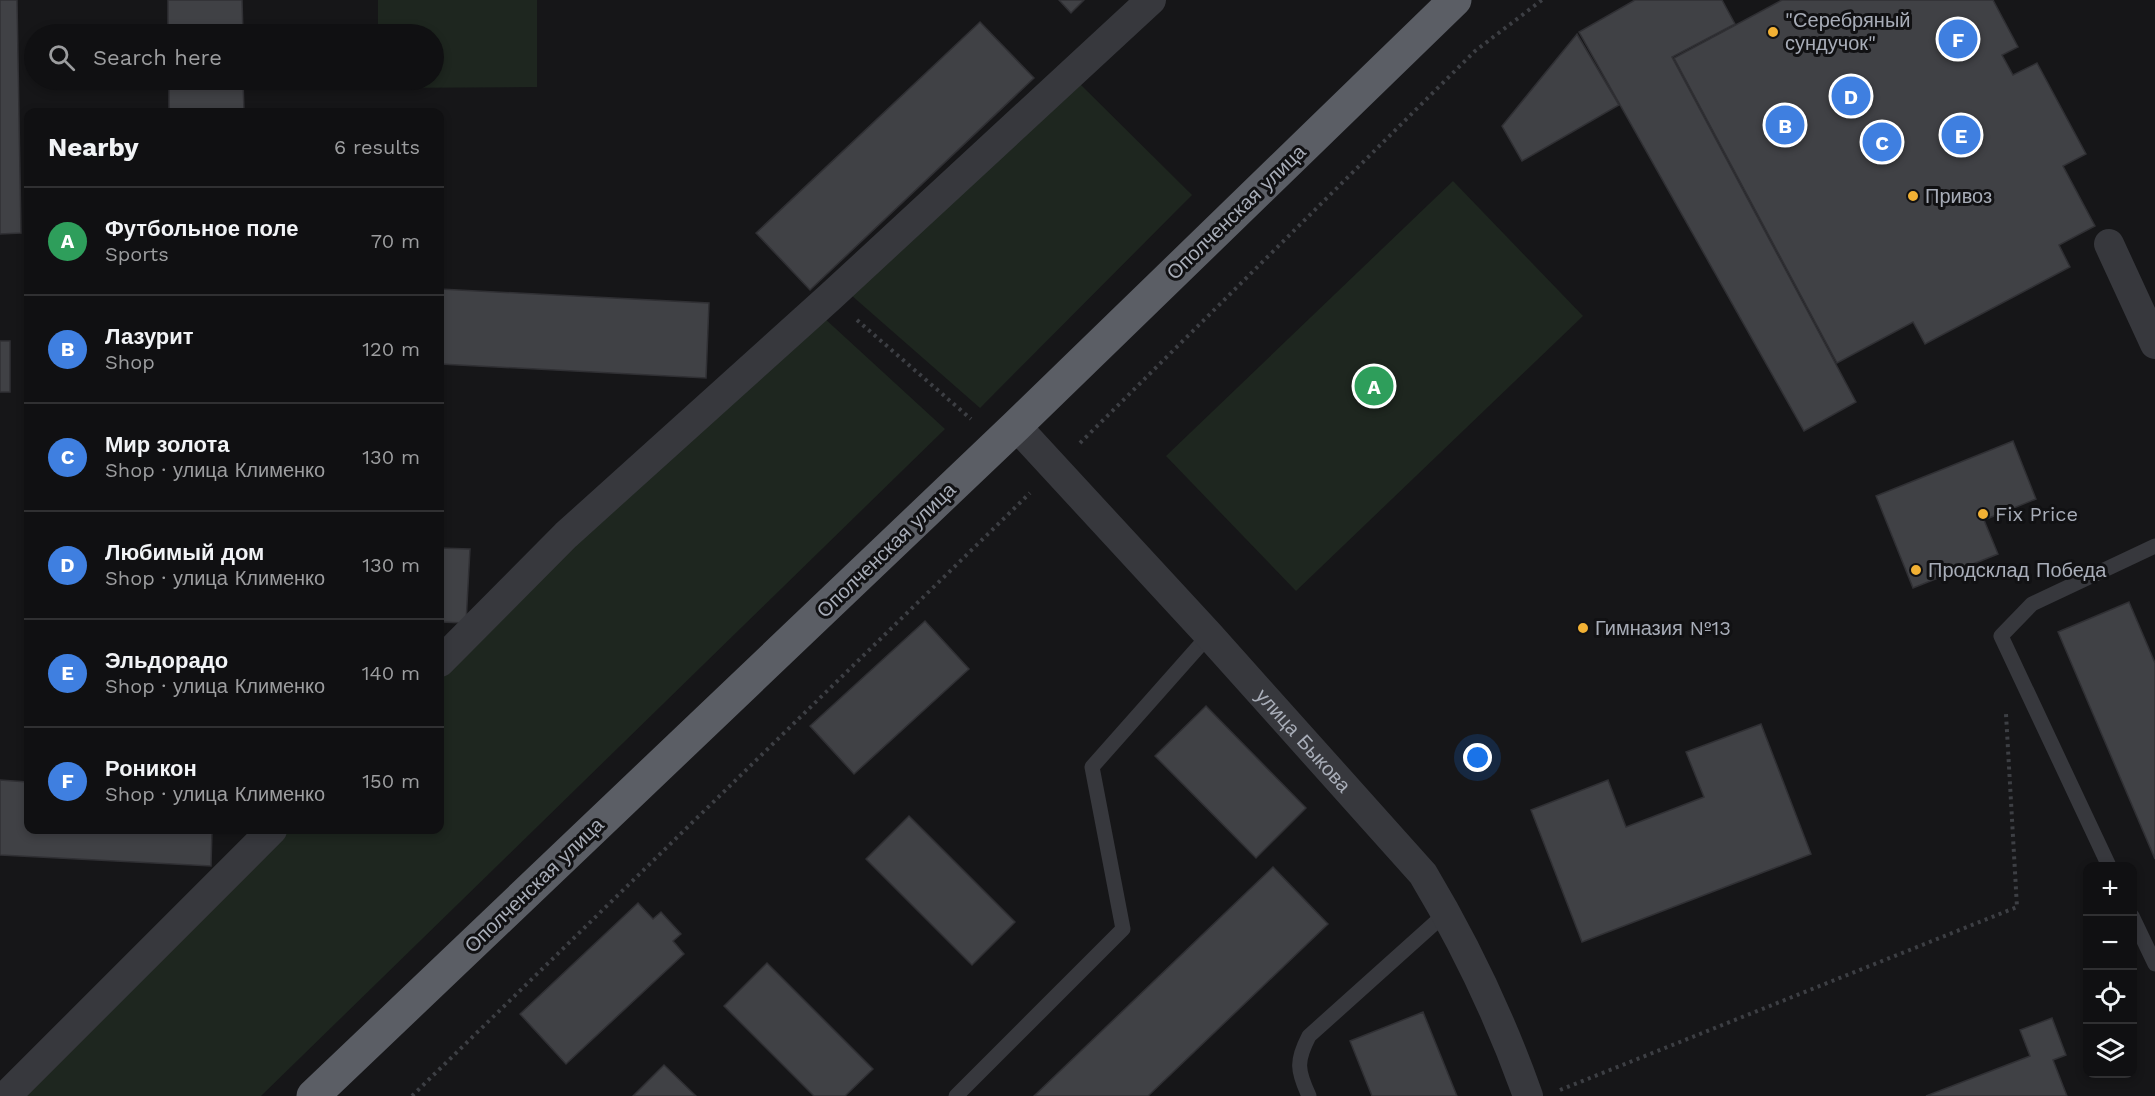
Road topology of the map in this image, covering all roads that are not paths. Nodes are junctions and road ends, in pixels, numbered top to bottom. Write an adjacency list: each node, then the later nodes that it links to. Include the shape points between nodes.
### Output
1 (1150, 0): 8 (street, via 566,535)
2 (1455, 0): 5 (highway, Ополченская улица)
3 (2109, 244): 4 (street)
4 (2155, 344)
5 (1007, 434): 7 (street, улица Быкова, via 1055,468); 16 (highway, Ополченская улица)
6 (2155, 546): 10 (lane, via 2032,604 2001,636)
7 (1209, 635): 11 (street, улица Быкова, via 1423,874); 17 (lane, via 1092,767 1123,929)
8 (444, 658)
9 (268, 834): 15 (street)
10 (2107, 862)
11 (1446, 913): 14 (street, улица Быкова, via 1513,1053); 18 (lane, via 1309,1036 1299,1055 1300,1076)
12 (2137, 925): 13 (lane)
13 (2155, 964)
14 (1542, 1094)
15 (6, 1096)
16 (313, 1096)
17 (956, 1096)
18 (1309, 1096)

